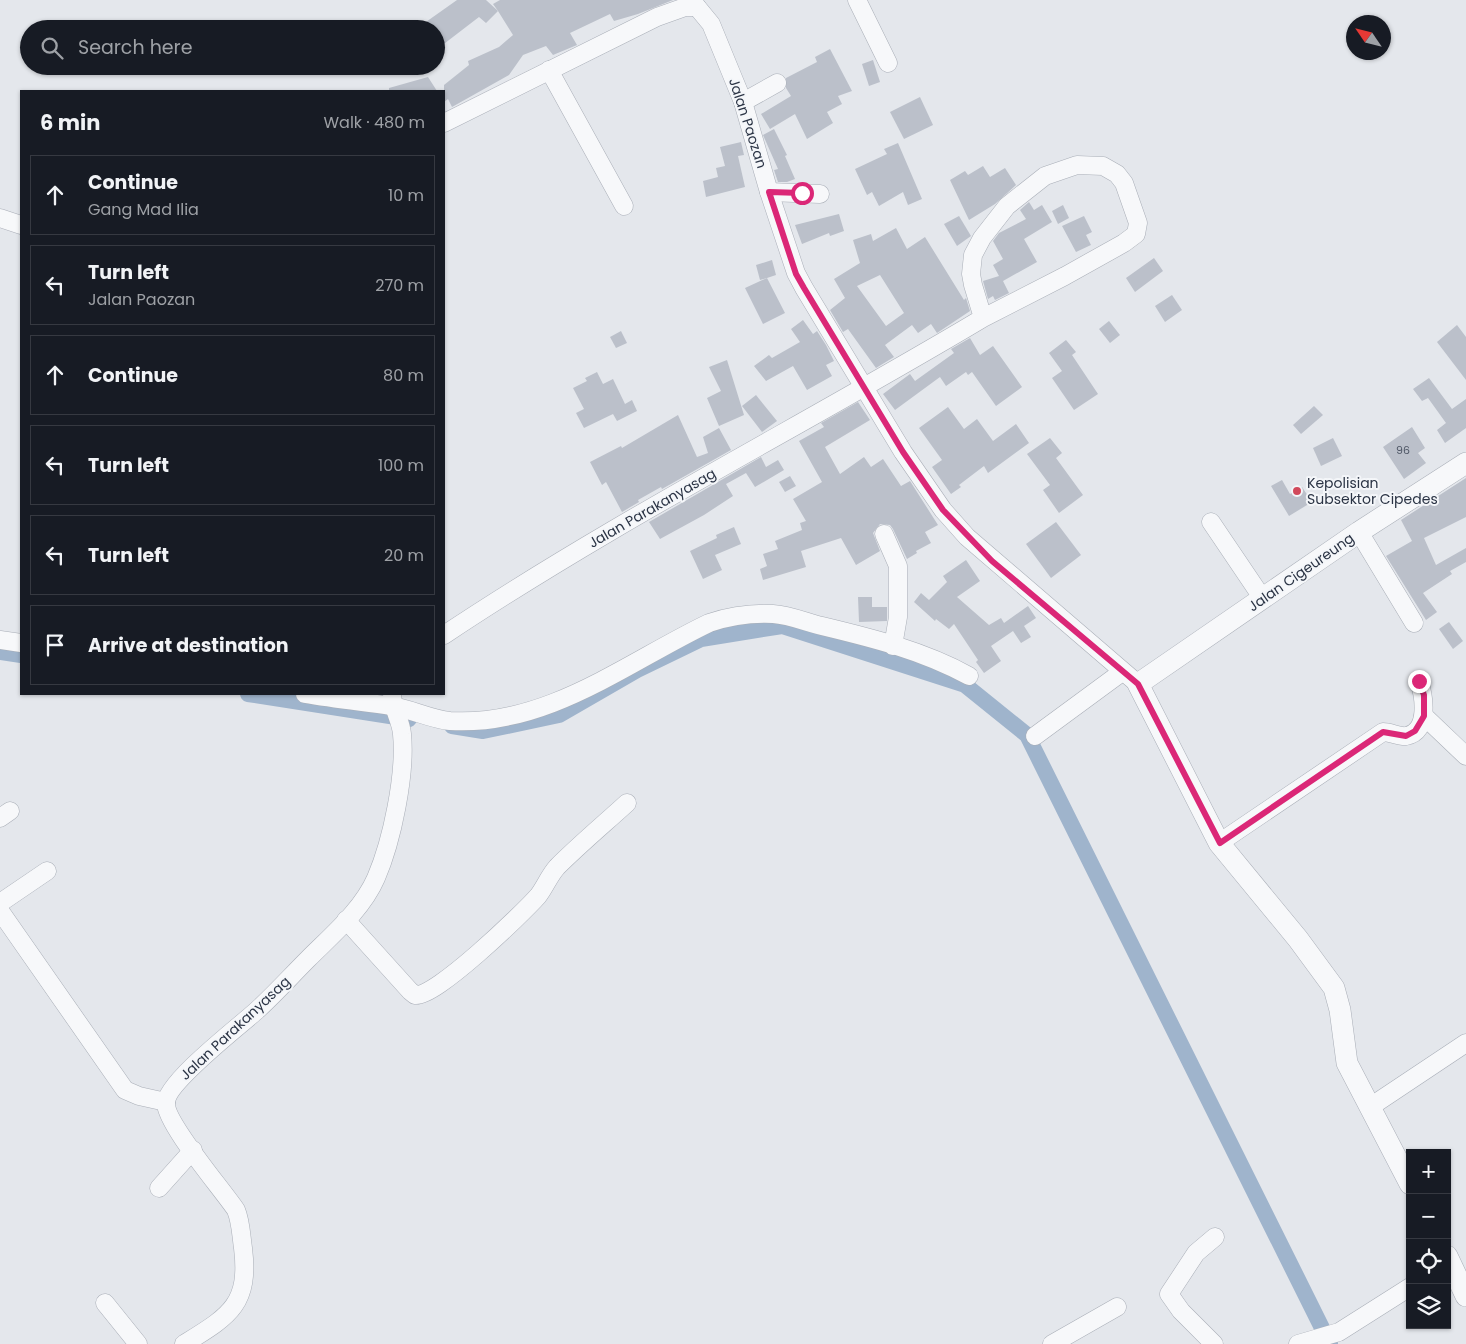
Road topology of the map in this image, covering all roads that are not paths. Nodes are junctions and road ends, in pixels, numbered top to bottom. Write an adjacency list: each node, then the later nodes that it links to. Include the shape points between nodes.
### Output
1 (857, 0): 3 (street)
2 (697, 4): 4 (street, via 657,17); 6 (street, Jalan Paozan, via 711,24)
3 (888, 64)
4 (549, 70): 7 (street); 10 (street)
5 (777, 83): 6 (street)
6 (743, 102): 8 (street, Jalan Paozan)
7 (445, 122)
8 (769, 192): 9 (street); 14 (street, Jalan Paozan, via 796,274)
9 (820, 194)
10 (624, 206)
11 (0, 218): 12 (street)
12 (20, 226)
13 (983, 318): 13 (street, Jalan Parakanyasag, via 971,274 973,254 1008,206 1045,176 1077,165 1103,166 1117,174 1124,183 1138,223 1136,234 1065,276); 14 (street, Jalan Parakanyasag)
14 (865, 389): 21 (street, Jalan Parakanyasag, via 809,416 610,532); 26 (street, Jalan Paozan, via 943,510 967,537)
15 (1466, 463): 17 (street, Jalan Cigeureung)
16 (1211, 522): 19 (street)
17 (1359, 532): 19 (street, Jalan Cigeureung); 20 (street)
18 (884, 534): 24 (street, via 898,566 898,617)
19 (1263, 598): 26 (street, Jalan Cigeureung)
20 (1414, 622)
21 (445, 634)
22 (0, 640): 23 (street)
23 (20, 643)
24 (893, 646): 25 (street, via 950,665); 29 (street, via 775,614 748,614 709,623 601,682 516,714 451,721 431,718)
25 (969, 676)
26 (1130, 678): 31 (street); 34 (street)
27 (1419, 681): 30 (street, via 1424,695)
28 (313, 695): 29 (street)
29 (394, 705): 38 (street, Jalan Parakanyasag, via 402,733 393,824 375,880)
30 (1424, 716): 32 (street); 34 (street, via 1415,731 1406,736 1383,732)
31 (1035, 736)
32 (1466, 756)
33 (627, 803): 38 (street, via 556,868 537,896 507,928 447,979 424,994 410,990)
34 (1220, 843): 41 (street, via 1298,938 1334,988 1347,1062)
35 (47, 872): 36 (street)
36 (0, 903)
37 (0, 911): 40 (street, via 125,1090)
38 (346, 920): 40 (street, Jalan Parakanyasag, via 256,1011 178,1082)
39 (1466, 1043): 41 (street)
40 (166, 1102): 42 (street, via 166,1112 172,1123)
41 (1370, 1107): 43 (street)
42 (193, 1150): 44 (street); 53 (street, via 236,1210 245,1271 237,1304)
43 (1406, 1176)
44 (159, 1188)
45 (1215, 1237): 55 (street, via 1196,1253 1169,1294)
46 (1451, 1266): 48 (street)
47 (1406, 1290): 51 (street)
48 (1466, 1296)
49 (106, 1303): 52 (street)
50 (1117, 1307): 54 (street)
51 (1334, 1337): 56 (street)
52 (138, 1344)
53 (184, 1344)
54 (1052, 1344)
55 (1214, 1344)
56 (1298, 1344)

